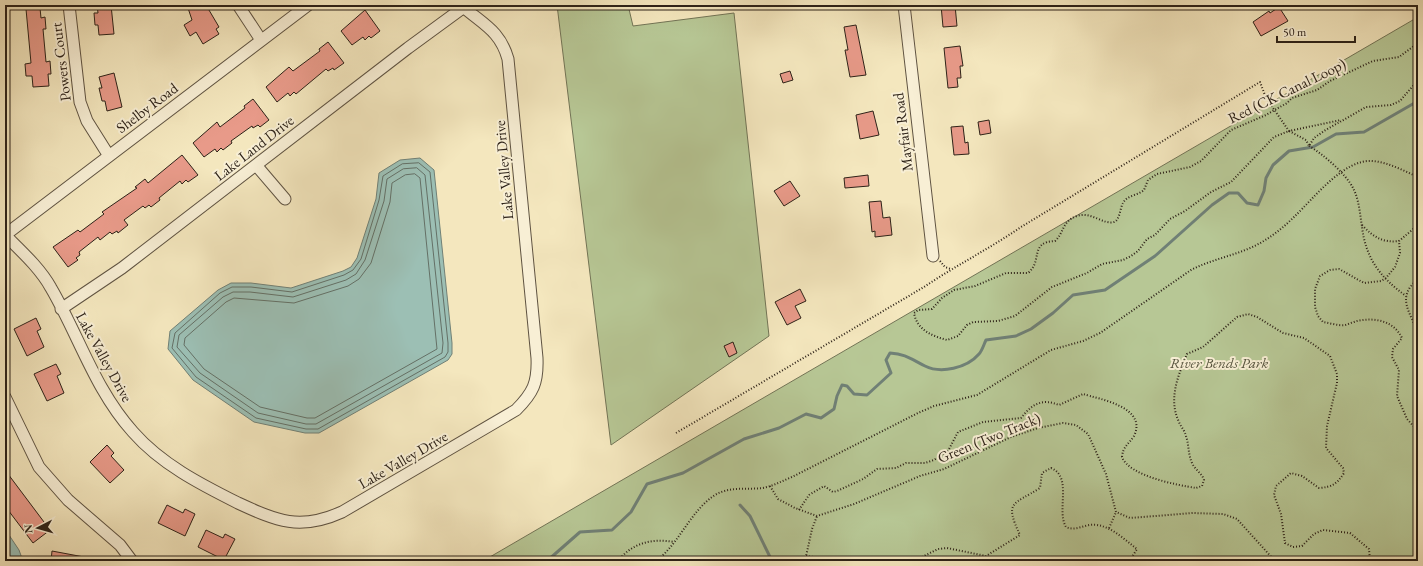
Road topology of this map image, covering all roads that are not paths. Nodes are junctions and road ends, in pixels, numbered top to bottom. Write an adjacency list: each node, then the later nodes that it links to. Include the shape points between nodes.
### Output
1 (69, 5): 7 (street, Powers Court, via 80,102 87,121)
2 (238, 5): 6 (street)
3 (308, 5): 6 (street, Shelby Road)
4 (904, 5): 11 (street, Mayfair Road)
5 (463, 6): 8 (street, Lake Land Drive); 12 (street, Lake Valley Drive, via 499,37 505,47 511,75 537,358 533,390 516,410 342,512 325,519 306,522 278,520 197,482 177,470 142,442 103,391)
6 (261, 40): 7 (street, Shelby Road)
7 (109, 156): 10 (street, Shelby Road)
8 (256, 165): 9 (street); 12 (street, Lake Land Drive, via 122,268)
9 (285, 199)
10 (5, 235): 12 (street, Lake Valley Drive, via 34,264 51,287)
11 (933, 256)
12 (61, 309)
13 (5, 397): 14 (street, via 39,467 68,500 120,545)
14 (132, 561)

